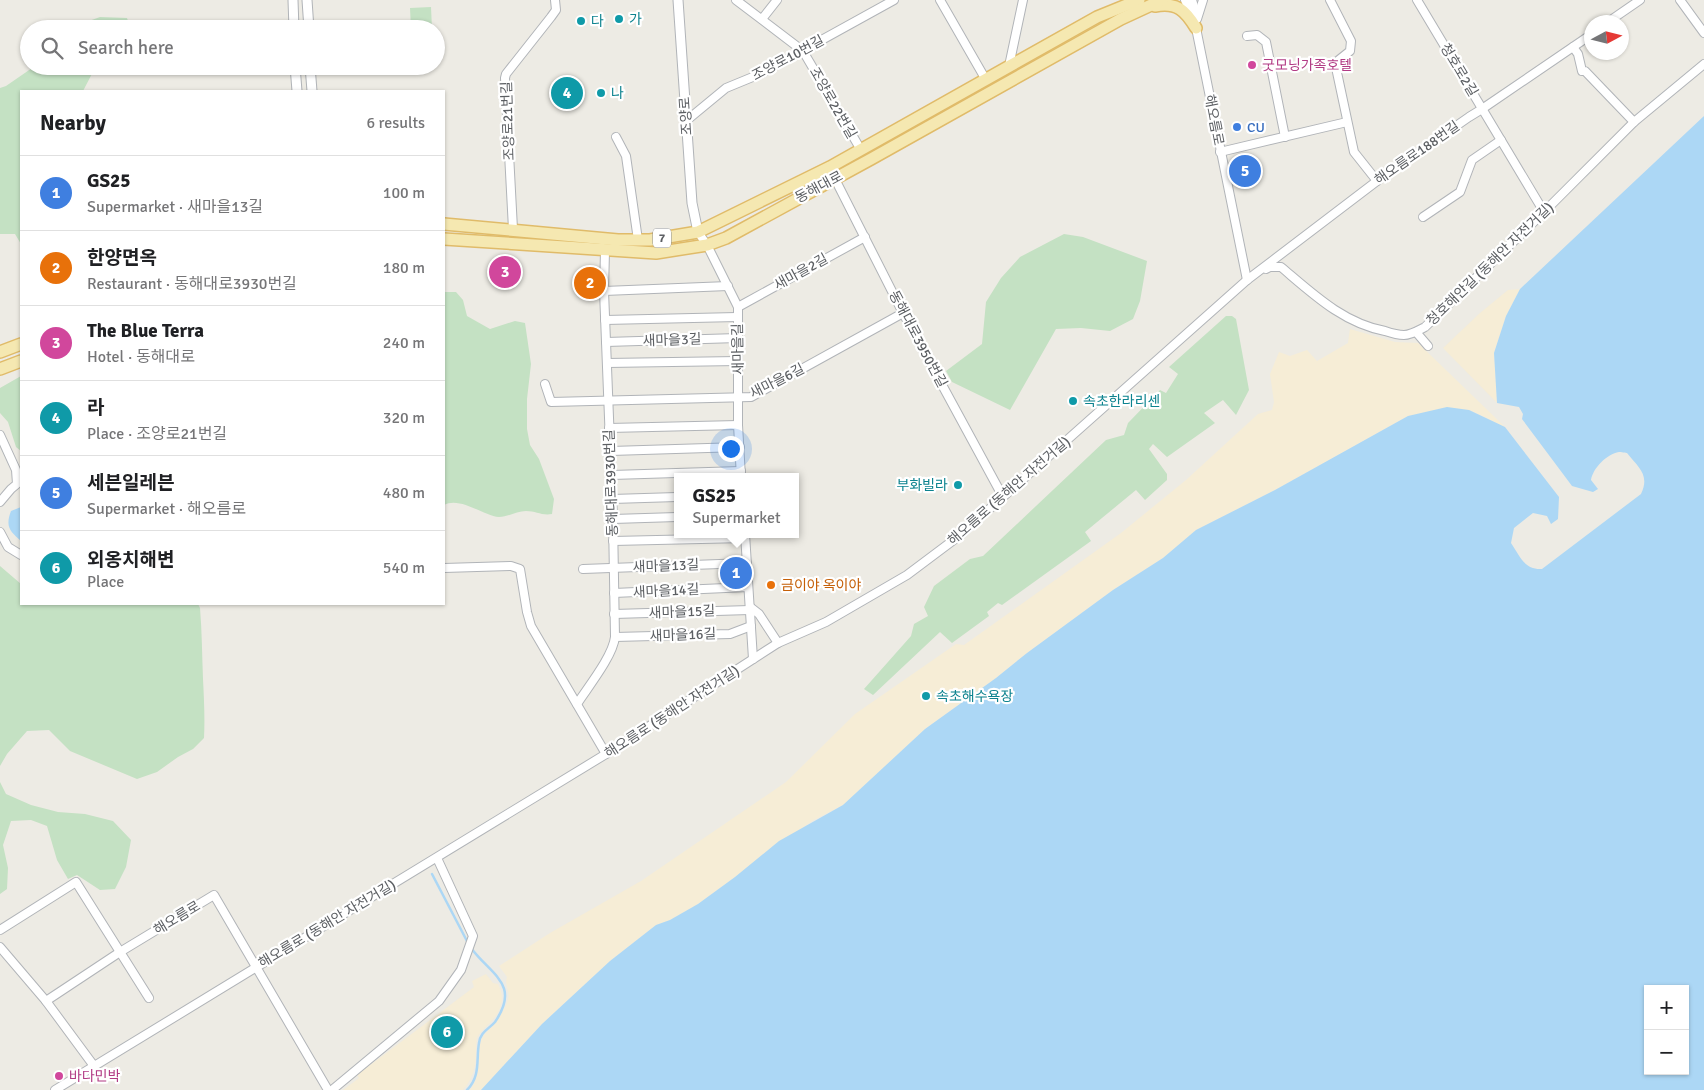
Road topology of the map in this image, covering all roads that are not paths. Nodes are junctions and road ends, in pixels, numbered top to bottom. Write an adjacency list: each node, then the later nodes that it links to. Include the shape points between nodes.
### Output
1 (293, 0): 25 (street)
2 (307, 0): 26 (street)
3 (555, 0): 21 (street)
4 (562, 0): 21 (street, 조양로21번길)
5 (678, 0): 41 (street, 조양로)
6 (736, 0): 24 (street, 조양로22번길)
7 (777, 0): 24 (street)
8 (894, 0): 32 (street, 조양로10번길)
9 (940, 0): 37 (street)
10 (1023, 0): 34 (street)
11 (1121, 0): 23 (main road, 동해대로 / 7)
12 (1162, 0): 20 (main road, 동해대로 / 7)
13 (1185, 0): 27 (street, 해오름로)
14 (1192, 0): 27 (street, 해오름로)
15 (1203, 0): 27 (street)
16 (1330, 0): 42 (street, via 1350,41 1350,51 1335,63)
17 (1417, 0): 40 (street, 청호로2길)
18 (1640, 0): 22 (street)
19 (1680, 0): 28 (street)
20 (1142, 4): 23 (main road, 동해대로 / 7); 27 (main road, via 1172,5); 49 (main road, 동해대로 / 7, via 1066,51)
21 (556, 10): 55 (street, 조양로21번길, via 505,78)
22 (1618, 15)
23 (1097, 17): 34 (main road, 동해대로 / 7)
24 (762, 19): 32 (street, 조양로22번길)
25 (294, 20)
26 (308, 20)
27 (1195, 23): 48 (street, 해오름로)
28 (1704, 33)
29 (1247, 36): 45 (street, via 1258,35 1266,42)
30 (1584, 39): 31 (street, 해오름로188번길)
31 (1573, 47): 40 (street, 해오름로188번길); 43 (street, via 1582,70)
32 (803, 51): 41 (street, 조양로10번길, via 726,88); 47 (street, 조양로22번길)
33 (1704, 64): 43 (street, 청호해안길 (동해안 자전거길))
34 (1009, 66): 37 (main road, 동해대로 / 7)
35 (296, 75): 38 (street)
36 (311, 75): 39 (street)
37 (986, 80): 47 (main road, 동해대로 / 7)
38 (297, 90)
39 (312, 90)
40 (1482, 109): 46 (street, 청호로2길); 51 (street, 해오름로188번길)
41 (686, 121): 56 (street, 조양로, via 692,203)
42 (1347, 122): 45 (street); 51 (street, via 1354,152)
43 (1634, 122): 52 (street, 청호해안길 (동해안 자전거길))
44 (616, 137): 59 (street, via 626,156)
45 (1285, 137): 48 (street)
46 (1501, 140): 52 (street, 청호로2길); 53 (street, via 1472,160 1460,192)
47 (861, 150): 49 (main road); 56 (main road, 동해대로 / 7)
48 (1220, 152): 62 (street, 해오름로)
49 (867, 162): 50 (main road, 동해대로 / 7)
50 (835, 179): 57 (street, 동해대로3950번길); 60 (main road, 동해대로 / 7, via 726,238)
51 (1377, 182): 62 (street, 해오름로188번길)
52 (1544, 212): 69 (street, 청호해안길 (동해안 자전거길), via 1425,327)
53 (1423, 217)
54 (445, 224): 55 (main road, 동해대로 / 7)
55 (512, 229): 59 (main road, 동해대로 / 7)
56 (698, 232): 59 (main road, 동해대로 / 7); 60 (street, 새마을길)
57 (865, 237): 65 (street, 새마을2길); 66 (street, 동해대로3950번길)
58 (445, 239): 61 (main road, 동해대로 / 7)
59 (638, 240)
60 (706, 245): 61 (main road, 동해대로 / 7, via 656,253); 63 (street, 새마을길)
61 (605, 251): 64 (street, 동해대로3930번길)
62 (1247, 280): 69 (street, 청호해안길 (동해안 자전거길), via 1270,267 1281,267 1324,303 1351,320 1403,335); 92 (street, 해오름로 (동해안 자전거길))
63 (728, 286): 64 (street); 65 (street, 새마을길)
64 (604, 291): 68 (street, 동해대로3930번길)
65 (738, 306): 67 (street, 새마을길)
66 (903, 313): 80 (street, 새마을6길, via 751,397); 92 (street, 동해대로3950번길)
67 (737, 317): 68 (street); 70 (street, 새마을길)
68 (605, 320): 71 (street, 동해대로3930번길)
69 (1416, 332): 73 (street)
70 (738, 338): 71 (street, 새마을3길); 75 (street, 새마을길)
71 (606, 342): 77 (street, 동해대로3930번길)
72 (20, 344): 74 (main road)
73 (1428, 346)
74 (0, 352)
75 (738, 361): 77 (street); 80 (street, 새마을길)
76 (20, 362): 78 (main road)
77 (607, 364): 81 (street, 동해대로3930번길)
78 (0, 369)
79 (545, 384): 81 (street, 새마을6길, via 551,402)
80 (739, 398): 81 (street, 새마을6길); 82 (street, 새마을길)
81 (607, 401): 83 (street, 동해대로3930번길)
82 (738, 424): 83 (street); 85 (street, 새마을길)
83 (609, 428): 86 (street, 동해대로3930번길)
84 (0, 435): 90 (street, via 16,470)
85 (740, 447): 86 (street); 87 (street, 새마을길)
86 (611, 451): 88 (street, 동해대로3930번길)
87 (741, 473)
88 (612, 475): 89 (street); 93 (street, 동해대로3930번길)
89 (674, 475)
90 (19, 485): 94 (street)
91 (674, 497): 93 (street)
92 (1003, 497): 112 (street, 해오름로 (동해안 자전거길), via 959,536 907,575 826,622)
93 (612, 499): 96 (street, 동해대로3930번길)
94 (0, 502)
95 (674, 517): 96 (street)
96 (613, 519): 100 (street, 동해대로3930번길)
97 (0, 532): 101 (street, via 8,547)
98 (680, 538): 100 (street)
99 (745, 538): 102 (street)
100 (614, 540): 104 (street, 동해대로3930번길)
101 (20, 554)
102 (747, 563): 104 (street, 새마을13길); 106 (street)
103 (445, 568): 114 (street, via 511,566 520,569 531,626)
104 (614, 568): 105 (street, 새마을13길); 107 (street, 동해대로3930번길)
105 (583, 569)
106 (748, 587): 107 (street, 새마을14길); 108 (street)
107 (614, 593): 109 (street, 동해대로3930번길)
108 (750, 608): 109 (street, 새마을15길); 110 (street); 112 (street, via 759,614)
109 (614, 614): 111 (street, 동해대로3930번길)
110 (751, 626): 111 (street, 새마을16길, via 730,634); 113 (street)
111 (615, 637): 114 (street, 동해대로3930번길, via 607,658)
112 (778, 643): 113 (street, 해오름로 (동해안 자전거길))
113 (753, 659): 115 (street, 해오름로 (동해안 자전거길))
114 (577, 704): 115 (street)
115 (606, 754): 116 (street, 해오름로 (동해안 자전거길))
116 (437, 858): 120 (street, 해오름로 (동해안 자전거길)); 126 (street, via 473,936 461,970 439,1001)
117 (0, 930): 119 (street, via 76,882)
118 (0, 947): 122 (street)
119 (120, 952): 120 (street, 해오름로, via 214,895); 121 (street); 122 (street)
120 (256, 966): 123 (street, 해오름로 (동해안 자전거길)); 125 (street)
121 (148, 998)
122 (46, 1001): 123 (street)
123 (94, 1066): 124 (street, 해오름로 (동해안 자전거길))
124 (55, 1090)
125 (328, 1090)
126 (332, 1090)

